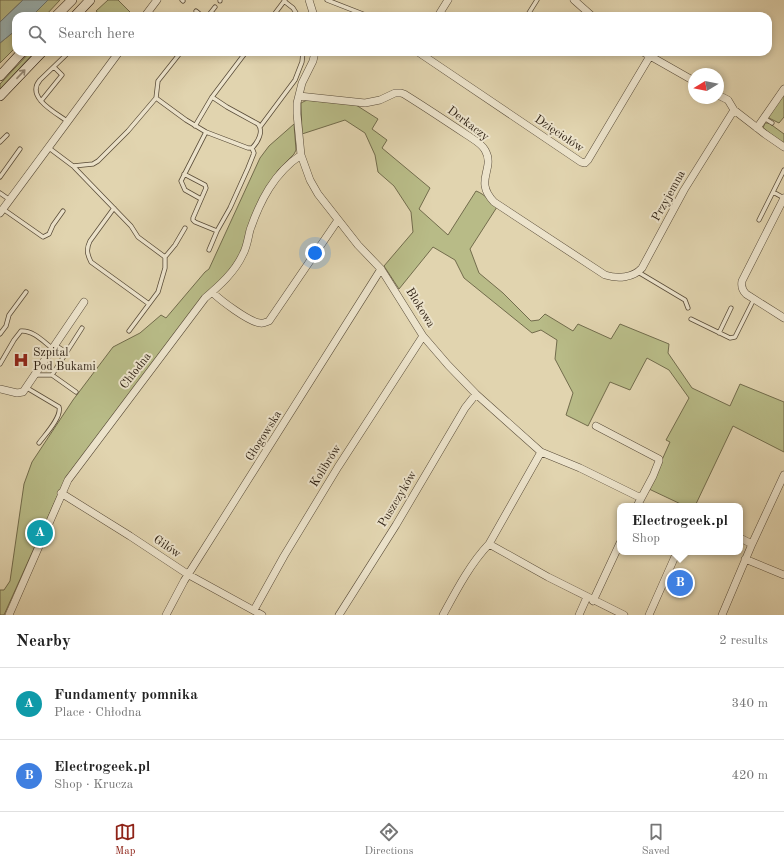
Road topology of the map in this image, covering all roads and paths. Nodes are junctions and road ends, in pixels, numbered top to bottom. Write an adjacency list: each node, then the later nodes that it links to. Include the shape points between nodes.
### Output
1 (72, 0): 11 (main road)
2 (90, 0): 12 (main road)
3 (157, 0): 13 (street)
4 (285, 0): 15 (lane); 16 (lane)
5 (309, 0): 17 (street)
6 (327, 0): 18 (lane)
7 (448, 0): 19 (street)
8 (537, 0): 20 (lane)
9 (574, 0): 21 (street)
10 (215, 8): 14 (lane)
11 (60, 12)
12 (79, 12)
13 (149, 12)
14 (212, 12)
15 (276, 12)
16 (296, 12)
17 (313, 12)
18 (358, 12)
19 (440, 12)
20 (530, 12)
21 (588, 12)
22 (18, 56): 33 (main road)
23 (38, 56): 36 (main road, one-way to 23)
24 (65, 56): 32 (lane)
25 (116, 56): 44 (street)
26 (177, 56): 39 (lane, via 158,81)
27 (243, 56): 38 (lane)
28 (303, 56): 47 (lane, via 295,80)
29 (314, 56): 37 (street, Blokowa)
30 (424, 56): 31 (street, Dzięciołów, via 585,163)
31 (650, 56): 34 (street)
32 (54, 67): 41 (lane, via 36,86 36,94); 41 (lane, via 62,75)
33 (0, 76)
34 (688, 78)
35 (784, 89): 43 (street)
36 (0, 96)
37 (299, 96): 56 (street, Blokowa, via 297,114); 76 (street, Derkaczy, via 365,103 401,92 482,147 488,157 484,178 485,190 494,202 599,271 613,277 630,276)
38 (212, 97): 46 (lane); 47 (lane)
39 (156, 98): 46 (lane); 57 (lane, via 98,161)
40 (724, 98): 42 (street)
41 (41, 101): 44 (lane)
42 (734, 110): 48 (street); 76 (street, Przyjemna, via 684,190)
43 (764, 118): 45 (lane); 48 (street)
44 (67, 121): 52 (street)
45 (772, 123)
46 (196, 126): 49 (lane)
47 (260, 127): 54 (lane, via 261,132)
48 (757, 128): 53 (street)
49 (206, 132): 54 (lane); 59 (lane)
50 (6, 135): 51 (lane)
51 (0, 142)
52 (48, 147): 57 (lane); 65 (street)
53 (784, 147)
54 (252, 148): 72 (lane, via 254,153 248,168)
55 (20, 149): 60 (lane)
56 (301, 155): 69 (street, Blokowa, via 310,180); 78 (street, Chłodna, via 274,180 259,207 243,254)
57 (73, 166): 66 (lane)
58 (784, 170): 61 (lane)
59 (184, 174): 64 (lane, via 182,186 188,193); 64 (lane, via 205,184)
60 (0, 177)
61 (773, 192): 63 (lane); 70 (lane)
62 (0, 193): 65 (lane)
63 (784, 198): 79 (street, via 742,280 742,288)
64 (201, 199): 72 (lane, via 193,220)
65 (10, 200): 67 (street)
66 (114, 208): 74 (lane, via 138,237); 81 (lane, via 90,241 88,257 91,262)
67 (2, 211): 68 (lane, via 43,237 49,234)
68 (63, 211)
69 (338, 220): 75 (street, Blokowa); 78 (street, via 269,321 258,323)
70 (759, 220)
71 (185, 228): 74 (lane)
72 (217, 231): 73 (lane)
73 (209, 250)
74 (165, 257): 81 (lane, via 165,268 158,292)
75 (382, 269): 90 (street, Blokowa); 114 (street, Głogowska)
76 (638, 272): 82 (lane, via 685,300)
77 (26, 292): 89 (lane, via 9,315 8,323)
78 (212, 292): 104 (street, Chłodna, via 112,421 68,480)
79 (754, 299): 84 (street); 88 (lane, via 735,336 730,338)
80 (84, 302): 91 (street)
81 (149, 304): 87 (lane)
82 (688, 308)
83 (731, 308): 88 (lane)
84 (784, 318)
85 (691, 319): 88 (lane)
86 (82, 328): 92 (lane)
87 (129, 331)
88 (719, 333)
89 (0, 334)
90 (423, 336): 99 (street, Blokowa); 116 (street, Kolibrów, via 338,467)
91 (54, 347): 92 (lane); 93 (lane, via 27,331 21,331); 94 (street)
92 (66, 352): 95 (lane)
93 (0, 364)
94 (36, 375): 95 (lane); 96 (street)
95 (52, 375): 98 (lane)
96 (27, 388): 97 (street, via 21,393); 101 (lane, via 60,409)
97 (0, 389)
98 (76, 392)
99 (476, 394): 102 (street, Blokowa); 120 (street, Puszczyków)
100 (596, 426): 105 (street, via 659,458)
101 (39, 443)
102 (541, 452): 105 (street, Blokowa); 108 (street)
103 (783, 480): 109 (street)
104 (61, 494): 114 (street, Gilów); 117 (street, Chłodna)
105 (641, 498): 106 (street)
106 (638, 503)
107 (743, 540): 109 (street)
108 (489, 544): 115 (street); 121 (street, via 471,568)
109 (752, 544): 112 (street)
110 (617, 549): 115 (street)
111 (676, 555): 124 (street)
112 (745, 559): 113 (street); 125 (street)
113 (784, 575)
114 (189, 576): 116 (street, Gilów); 118 (street, Głogowska)
115 (590, 599): 122 (street); 123 (street)
116 (254, 610): 119 (street, Gilów)
117 (9, 615)
118 (166, 615)
119 (262, 615)
120 (339, 615)
121 (443, 615)
122 (579, 615)
123 (624, 615)
124 (649, 615)
125 (722, 615)

